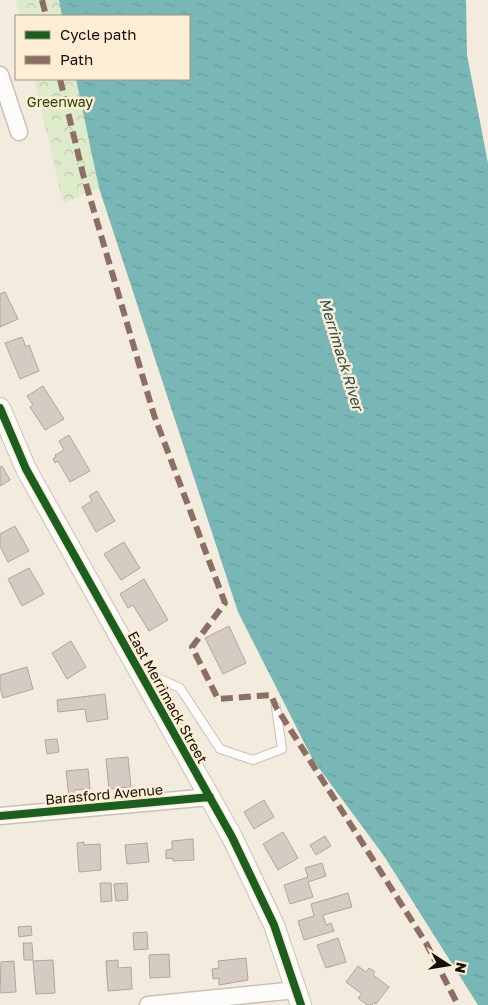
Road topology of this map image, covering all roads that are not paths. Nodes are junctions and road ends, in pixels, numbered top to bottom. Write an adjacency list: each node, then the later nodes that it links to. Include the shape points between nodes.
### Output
1 (0, 75): 2 (street)
2 (19, 132)
3 (0, 408): 4 (street, East Merrimack Street, via 26,469)
4 (138, 669): 5 (lane, via 180,688 220,749 253,760 282,750); 6 (street, East Merrimack Street)
5 (276, 707)
6 (210, 797): 7 (street, Barasford Avenue); 8 (street, East Merrimack Street, via 274,925)
7 (0, 816)
8 (298, 998): 9 (street)
9 (148, 1005)

